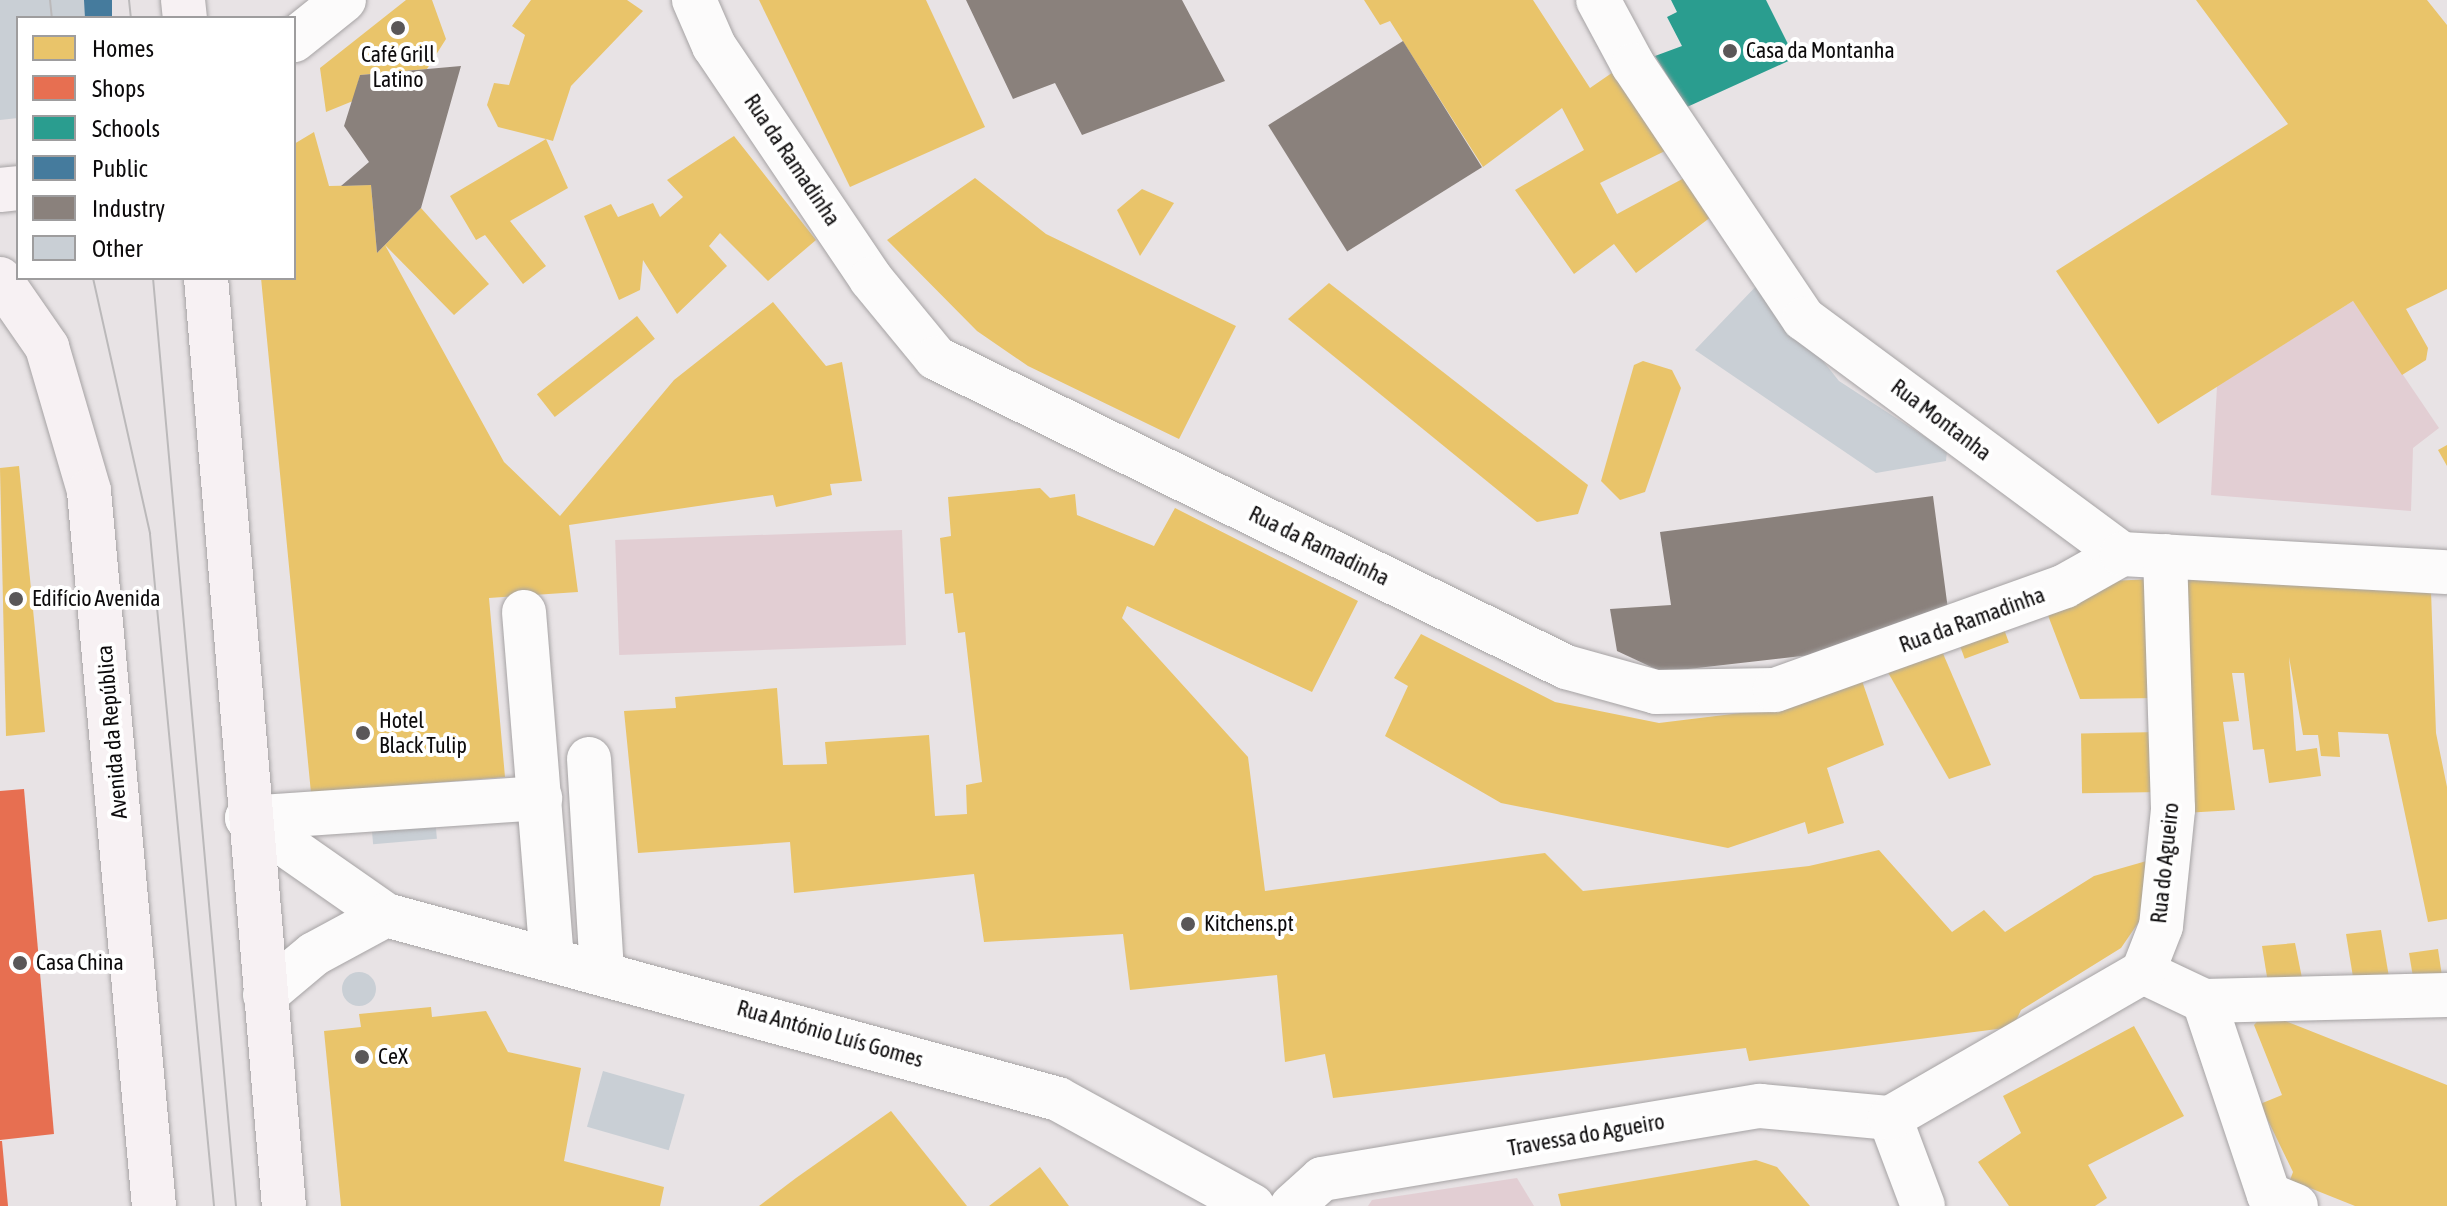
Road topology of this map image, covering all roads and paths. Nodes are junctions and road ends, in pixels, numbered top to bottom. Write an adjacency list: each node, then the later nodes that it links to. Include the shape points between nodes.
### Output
1 (344, 0): 4 (street)
2 (694, 0): 7 (street, Rua da Ramadinha, via 714,46 871,279 936,358 1566,667 1656,692 1775,690 2065,586)
3 (1598, 0): 7 (street, Rua Montanha, via 1633,65 1804,319)
4 (296, 38)
5 (206, 280): 13 (main road)
6 (6, 294): 22 (main road, Avenida da República, via 47,347 89,491)
7 (2122, 554): 8 (street)
8 (2165, 556): 9 (street); 17 (street, Rua do Agueiro, via 2173,809 2161,926)
9 (2447, 572)
10 (524, 612): 12 (street)
11 (589, 759): 16 (street)
12 (540, 798): 13 (street); 15 (street)
13 (247, 818): 14 (street, Rua António Luís Gomes); 18 (main road)
14 (386, 915): 15 (street, Rua António Luís Gomes); 18 (street, via 314,954)
15 (552, 958): 16 (street, Rua António Luís Gomes)
16 (602, 970): 24 (street, Rua António Luís Gomes, via 1058,1099)
17 (2143, 972): 20 (street); 21 (street)
18 (265, 995): 23 (main road)
19 (2447, 995): 20 (street)
20 (2204, 1001): 27 (street, via 2269,1195)
21 (1890, 1118): 25 (street, Travessa do Agueiro, via 1760,1106 1322,1179); 26 (street)
22 (154, 1206)
23 (284, 1206)
24 (1253, 1206)
25 (1292, 1206)
26 (1923, 1206)
27 (2296, 1206)

